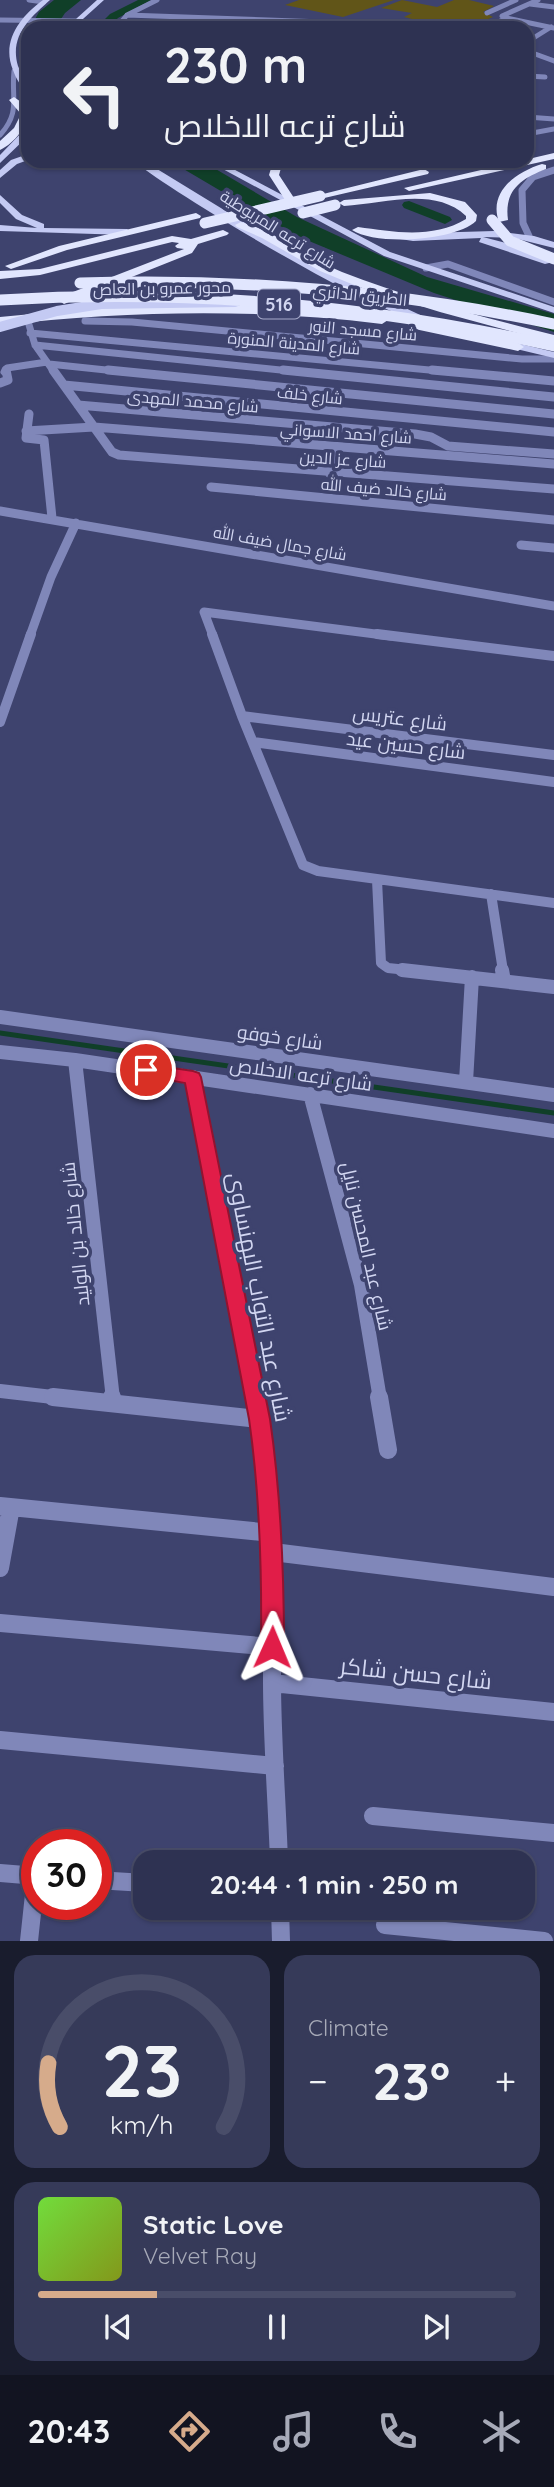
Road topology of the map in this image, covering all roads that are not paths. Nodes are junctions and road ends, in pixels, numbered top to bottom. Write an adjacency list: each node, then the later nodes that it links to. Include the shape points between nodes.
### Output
1 (29, 0): 7 (street)
2 (101, 0): 17 (main road)
3 (157, 0): 12 (street)
4 (516, 0): 11 (street)
5 (538, 0): 9 (street)
6 (545, 0): 8 (street)
7 (46, 1): 15 (main road)
8 (554, 1)
9 (532, 6): 10 (street); 14 (street, via 502,16)
10 (554, 10)
11 (486, 13)
12 (127, 15): 18 (street); 19 (street)
13 (0, 18): 15 (street)
14 (506, 18): 20 (street); 21 (street)
15 (23, 19): 16 (street)
16 (48, 21)
17 (75, 21)
18 (122, 21)
19 (295, 21)
20 (501, 21)
21 (522, 21)
22 (21, 23): 28 (main road, via 10,47)
23 (534, 23): 24 (street)
24 (552, 27): 25 (street)
25 (534, 38)
26 (534, 54): 27 (street)
27 (554, 61)
28 (14, 71): 31 (main road); 32 (street)
29 (534, 76): 30 (street)
30 (545, 77)
31 (21, 80)
32 (13, 100): 33 (highway); 35 (street)
33 (21, 106)
34 (0, 116): 35 (street)
35 (15, 117): 41 (street)
36 (534, 118): 37 (street)
37 (554, 119)
38 (21, 123): 43 (highway)
39 (554, 129): 40 (street)
40 (534, 133)
41 (0, 135)
42 (21, 138): 45 (main road)
43 (0, 147)
44 (554, 156): 47 (highway)
45 (0, 160)
46 (21, 160): 58 (main road)
47 (534, 160)
48 (554, 164): 65 (highway, via 510,185 501,198)
49 (149, 168): 66 (main road, شارع ترعه المريوطية)
50 (226, 168): 61 (main road, شارع ترعه المريوطية)
51 (276, 168): 61 (highway, via 274,174)
52 (392, 168): 57 (highway)
53 (431, 168): 57 (highway, bridge)
54 (437, 168): 64 (highway, bridge)
55 (500, 168): 62 (highway)
56 (554, 170): 71 (street, via 534,177 522,190 523,223)
57 (381, 173): 64 (highway)
58 (0, 175)
59 (414, 196): 62 (highway); 65 (highway, via 457,198); 68 (highway, via 456,202 468,209 472,218 459,229 438,233)
60 (0, 198): 70 (main road, via 27,221)
61 (291, 201): 63 (main road, شارع ترعه المريوطية)
62 (339, 204): 72 (highway, bridge)
63 (321, 219): 68 (main road); 76 (main road, شارع ترعه المريوطية)
64 (200, 220): 69 (highway); 77 (highway)
65 (497, 220): 75 (highway, bridge, via 497,230 513,243)
66 (242, 225): 93 (highway, via 335,273); 96 (main road, شارع ترعه المريوطية, via 288,257 362,295 430,322)
67 (0, 228): 70 (main road)
68 (358, 230): 71 (main road, via 414,239 495,233)
69 (127, 232): 70 (main road); 77 (highway)
70 (86, 233)
71 (529, 236): 73 (main road, via 508,238); 74 (main road)
72 (191, 242): 79 (highway, via 172,239 40,272); 84 (highway, via 56,292); 86 (highway, via 190,250 86,293)
73 (502, 244): 75 (main road); 76 (main road, via 438,243 418,252)
74 (554, 245)
75 (554, 259)
76 (415, 265): 78 (main road, شارع ترعه المريوطية)
77 (6, 267)
78 (426, 268): 83 (street, via 448,264); 85 (main road, شارع ترعه المريوطية)
79 (0, 275)
80 (0, 288): 90 (highway, الطريق الدائري / 516, bridge, via 133,281 258,285 418,300)
81 (0, 300): 82 (highway, الطريق الدائري / 516, bridge)
82 (243, 301): 91 (main road, محور عمرو بن العاص, bridge, via 89,305); 95 (highway, الطريق الدائري / 516, bridge, via 415,317)
83 (554, 302)
84 (0, 307)
85 (554, 310)
86 (0, 313)
87 (27, 318): 88 (highway); 92 (street); 96 (highway, via 158,309 289,311 418,326)
88 (0, 321)
89 (85, 321): 97 (street, شارع مسجد النور, via 509,358)
90 (554, 324)
91 (0, 327)
92 (30, 333): 94 (street); 100 (street, شارع المدينة المنورة)
93 (554, 339)
94 (35, 345): 98 (street); 99 (street)
95 (554, 346)
96 (518, 347): 97 (main road, شارع ترعه المريوطية)
97 (554, 357)
98 (48, 363): 101 (street, via 7,368 8,380); 102 (street); 103 (street)
99 (327, 373): 103 (street); 104 (street)
100 (554, 382)
101 (0, 383)
102 (64, 385): 106 (street); 110 (street, شارع خلف)
103 (319, 391): 105 (street)
104 (554, 397)
105 (426, 401): 107 (street); 110 (street)
106 (78, 405): 111 (street); 117 (street, شارع محمد المهدى, via 424,435 448,446)
107 (519, 411): 109 (street); 112 (street)
108 (29, 414): 113 (street)
109 (554, 414)
110 (424, 420): 112 (street, شارع خلف)
111 (94, 427): 113 (street, شارع احمد الاسواني); 116 (street, شارع احمد الاسواني); 121 (street, شارع عز الدين, via 112,452 130,456)
112 (518, 429): 114 (street, شارع خلف)
113 (26, 431): 126 (street, via 27,438 44,440)
114 (541, 431): 115 (street, شارع خلف); 117 (street)
115 (554, 432)
116 (334, 447): 119 (street, شارع احمد الاسواني); 121 (street)
117 (540, 453): 118 (street, شارع محمد المهدى)
118 (554, 454)
119 (447, 455): 120 (street, شارع احمد الاسواني); 122 (street)
120 (554, 464)
121 (329, 473): 122 (street, شارع عز الدين)
122 (445, 479): 124 (street, شارع عز الدين)
123 (211, 487): 127 (street, شارع خالد ضيف الله)
124 (554, 489)
125 (0, 511): 126 (street, شارع جمال ضيف الله)
126 (52, 519): 128 (street, شارع جمال ضيف الله)
127 (554, 520)
128 (76, 523): 131 (street, شارع جمال ضيف الله); 134 (street, via 51,577)
129 (521, 545): 130 (street)
130 (554, 548)
131 (554, 606)
132 (554, 656): 133 (street, via 204,612)
133 (242, 716): 135 (street); 136 (street, شارع عتريس)
134 (0, 722)
135 (253, 742): 137 (street, شارع حسين عيد); 138 (street, via 303,865)
136 (554, 754)
137 (554, 782)
138 (377, 880): 139 (street); 141 (street, via 381,962 398,970)
139 (491, 894): 140 (street); 142 (street)
140 (554, 903)
141 (472, 977): 142 (street); 148 (street)
142 (504, 981): 143 (street)
143 (554, 987)
144 (0, 1017): 148 (street, شارع خوفو)
145 (0, 1052): 146 (street, شارع ترعه الاخلاص)
146 (75, 1060): 147 (street, شارع ترعه الاخلاص); 153 (street, شارع خالد بن الوليد)
147 (193, 1077): 149 (street, شارع ترعه الاخلاص); 154 (street, شارع عبد التواب البهنساوى)
148 (466, 1082): 150 (street, شارع خوفو)
149 (310, 1094): 151 (street, شارع ترعه الاخلاص); 155 (street, شارع عبد المحسن نايل, via 361,1285)
150 (554, 1095)
151 (554, 1131)
152 (0, 1391): 153 (street)
153 (113, 1403): 154 (street)
154 (259, 1419): 157 (street, شارع عبد التواب البهنساوى)
155 (388, 1450)
156 (6, 1507): 157 (street); 159 (street)
157 (272, 1533): 158 (street, شارع عبد التواب البهنساوى)
158 (273, 1552): 160 (street); 162 (street, شارع عبد التواب البهنساوى)
159 (0, 1568)
160 (554, 1587)
161 (0, 1623): 162 (street)
162 (272, 1647): 163 (street, شارع عبد التواب البهنساوى)
163 (272, 1683): 164 (street, شارع حسن شاكر); 166 (street, شارع عبد التواب البهنساوى)
164 (554, 1712)
165 (0, 1740): 166 (street)
166 (275, 1766): 169 (street, شارع عبد التواب البهنساوى)
167 (373, 1816): 168 (street)
168 (554, 1833)
169 (278, 1850)
170 (0, 1873): 171 (street)
171 (21, 1875)
172 (112, 1881): 173 (street)
173 (133, 1882)
174 (31, 1920): 177 (street)
175 (280, 1920): 178 (street)
176 (385, 1925): 179 (street)
177 (29, 1941)
178 (281, 1941)
179 (544, 1941)

